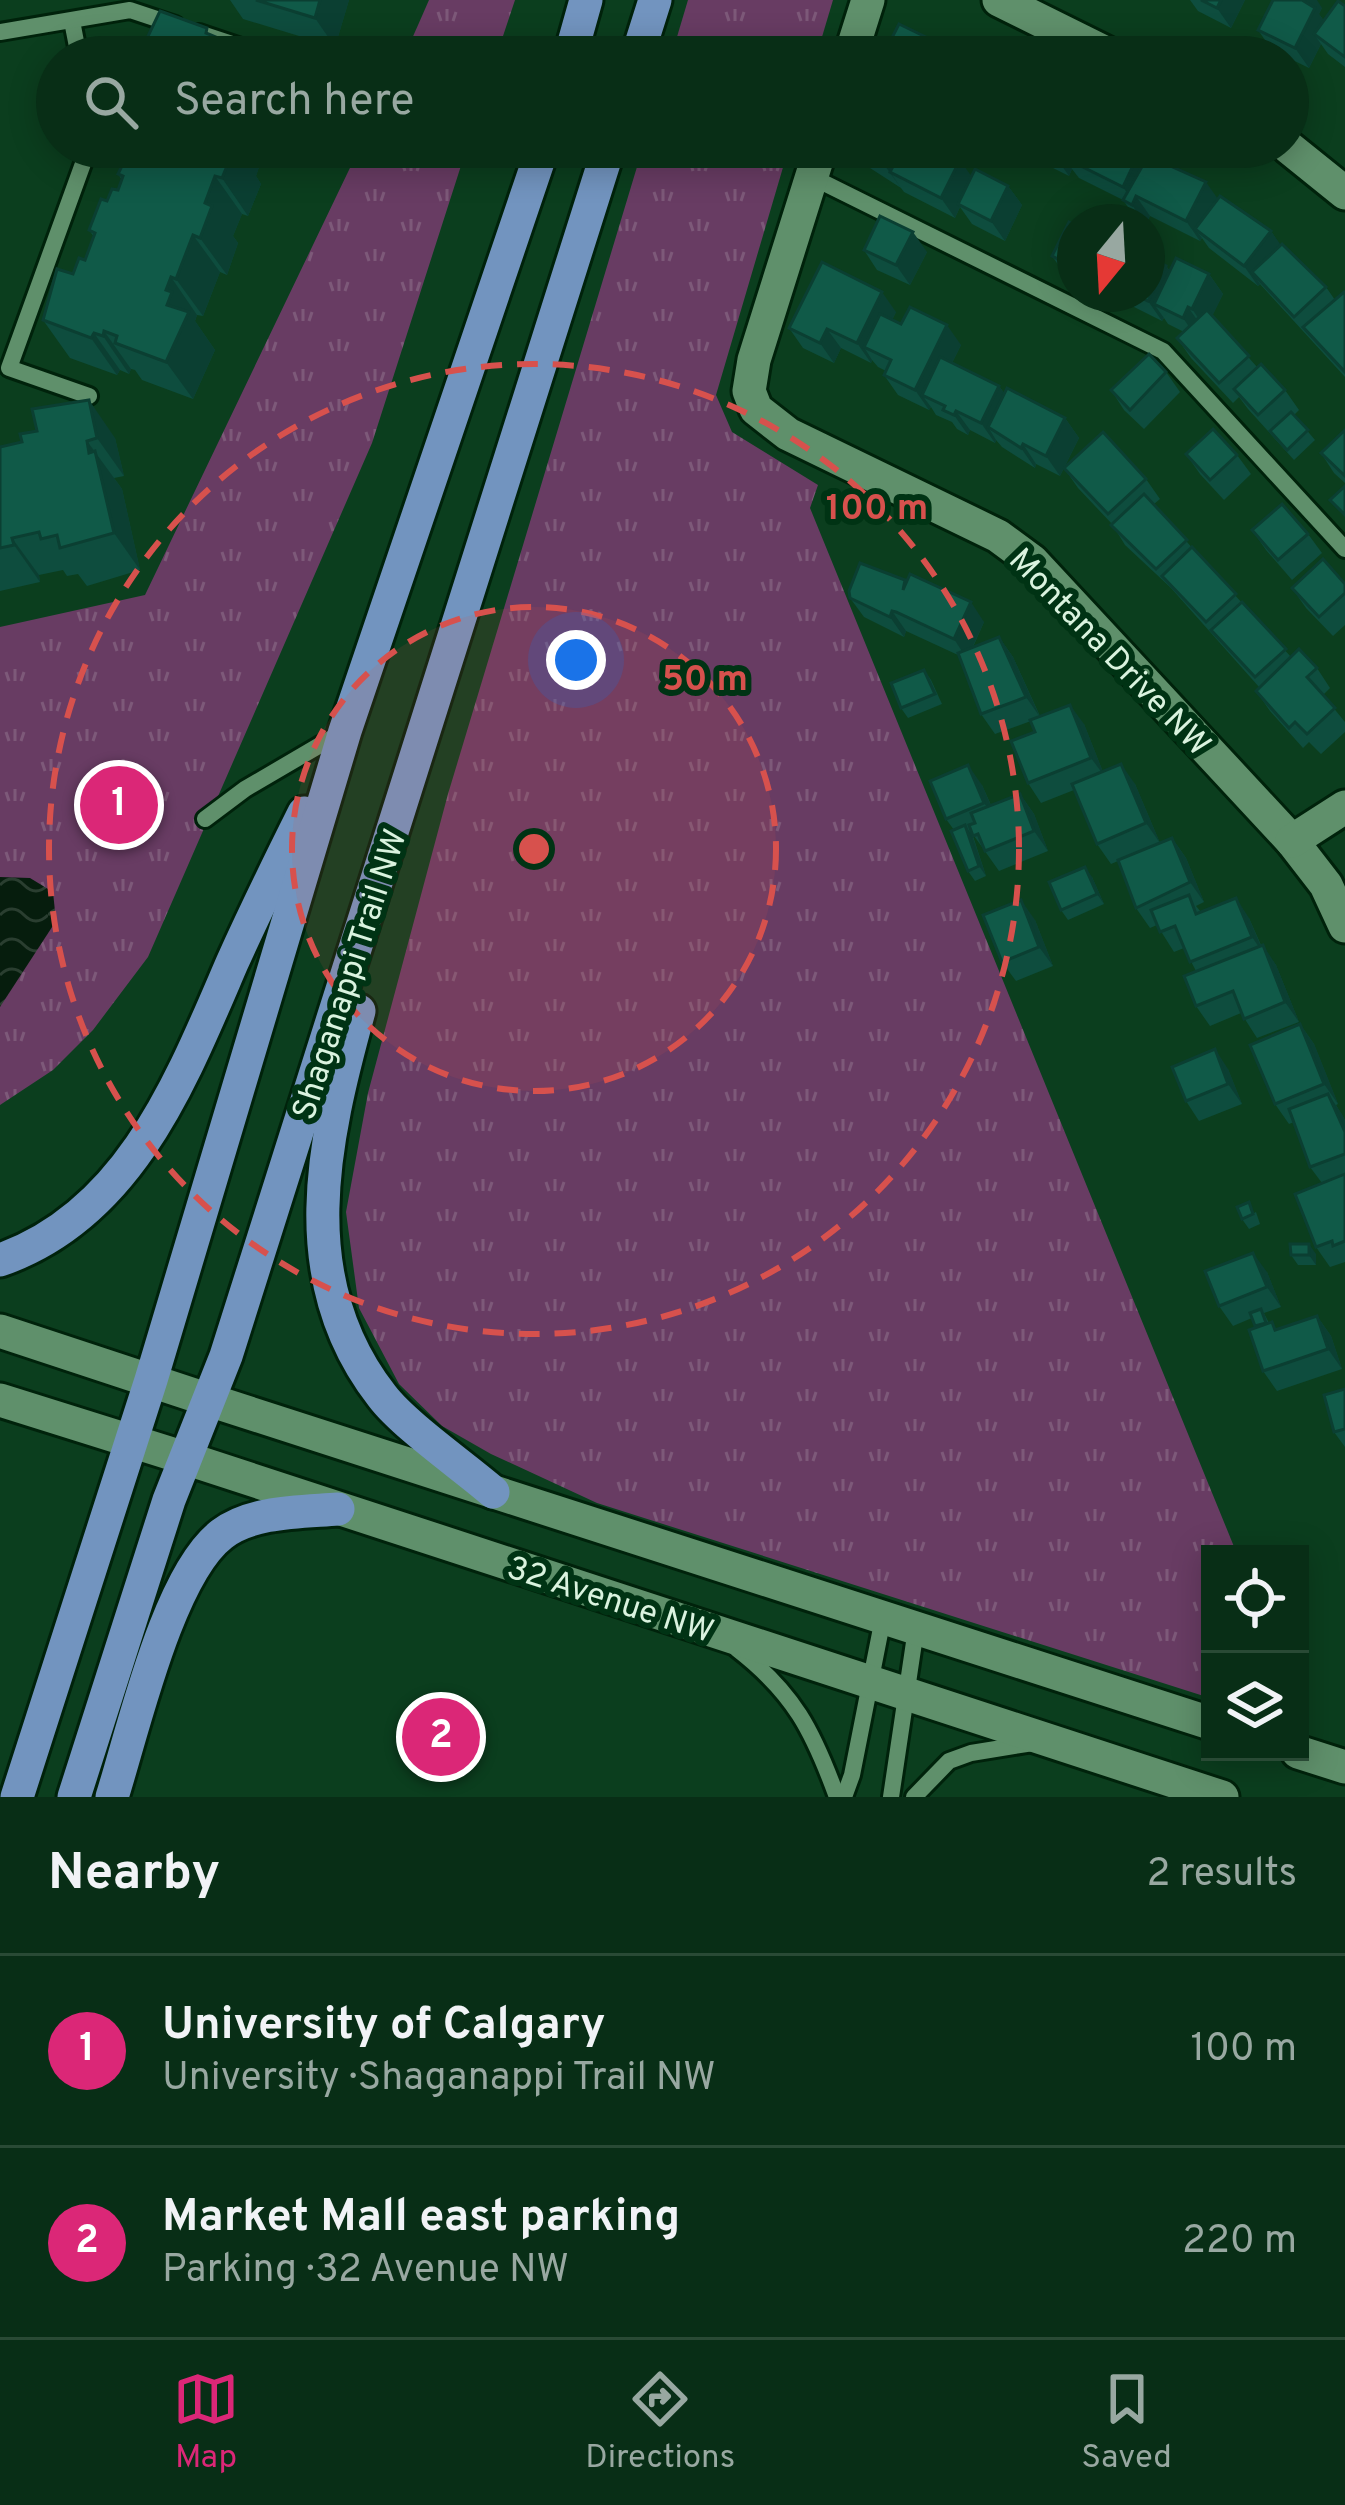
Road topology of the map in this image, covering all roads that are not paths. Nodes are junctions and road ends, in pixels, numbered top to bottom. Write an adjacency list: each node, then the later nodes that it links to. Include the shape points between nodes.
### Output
1 (586, 0): 9 (main road)
2 (656, 0): 10 (main road)
3 (868, 0): 11 (street)
4 (999, 0): 12 (street)
5 (72, 21): 6 (lane); 7 (lane); 8 (lane, via 130,10)
6 (0, 32)
7 (75, 36)
8 (208, 36)
9 (576, 36)
10 (645, 36)
11 (857, 36)
12 (1072, 36)
13 (1309, 164): 19 (street)
14 (81, 168): 20 (lane)
15 (536, 168): 23 (main road, Shaganappi Trail NW)
16 (602, 168): 25 (main road, Shaganappi Trail NW)
17 (814, 168): 27 (street, Montana Drive NW, via 754,360 749,391 756,409 788,434 998,536 1032,561)
18 (827, 168): 22 (lane, via 1163,351)
19 (1345, 193)
20 (4, 375): 21 (lane)
21 (89, 396)
22 (1345, 549)
23 (345, 730): 26 (lane); 29 (main road, via 154,1130 84,1212); 31 (main road, Shaganappi Trail NW)
24 (1345, 807): 27 (street)
25 (400, 813): 33 (main road, Shaganappi Trail NW); 36 (main road, via 397,877 337,1092 325,1166 329,1294 384,1400)
26 (205, 819)
27 (1292, 841): 28 (street, Montana Drive NW)
28 (1345, 926)
29 (0, 1260)
30 (0, 1331): 31 (street, 32 Avenue NW)
31 (151, 1380): 33 (street, 32 Avenue NW); 34 (main road, Shaganappi Trail NW)
32 (0, 1400): 34 (street, 32 Avenue NW)
33 (209, 1400): 35 (main road, Shaganappi Trail NW); 36 (street, 32 Avenue NW)
34 (131, 1442): 35 (street, 32 Avenue NW); 47 (main road, Shaganappi Trail NW)
35 (185, 1458): 37 (street, 32 Avenue NW); 48 (main road, Shaganappi Trail NW)
36 (493, 1492): 38 (street, 32 Avenue NW)
37 (338, 1509): 40 (street, 32 Avenue NW); 49 (main road, via 259,1518 224,1532 204,1552 164,1635)
38 (883, 1618): 39 (street, 32 Avenue NW); 41 (lane)
39 (916, 1628): 42 (lane); 43 (street, 32 Avenue NW)
40 (712, 1631): 41 (street, 32 Avenue NW); 50 (lane, via 771,1676 815,1736)
41 (868, 1681): 42 (street, 32 Avenue NW); 50 (lane, via 852,1775)
42 (905, 1694): 44 (street, 32 Avenue NW); 51 (lane)
43 (1201, 1720)
44 (1045, 1740): 52 (lane, via 949,1760); 53 (street, 32 Avenue NW)
45 (1309, 1756): 46 (street)
46 (1345, 1768)
47 (17, 1797)
48 (74, 1797)
49 (112, 1797)
50 (840, 1797)
51 (891, 1797)
52 (914, 1797)
53 (1222, 1797)

